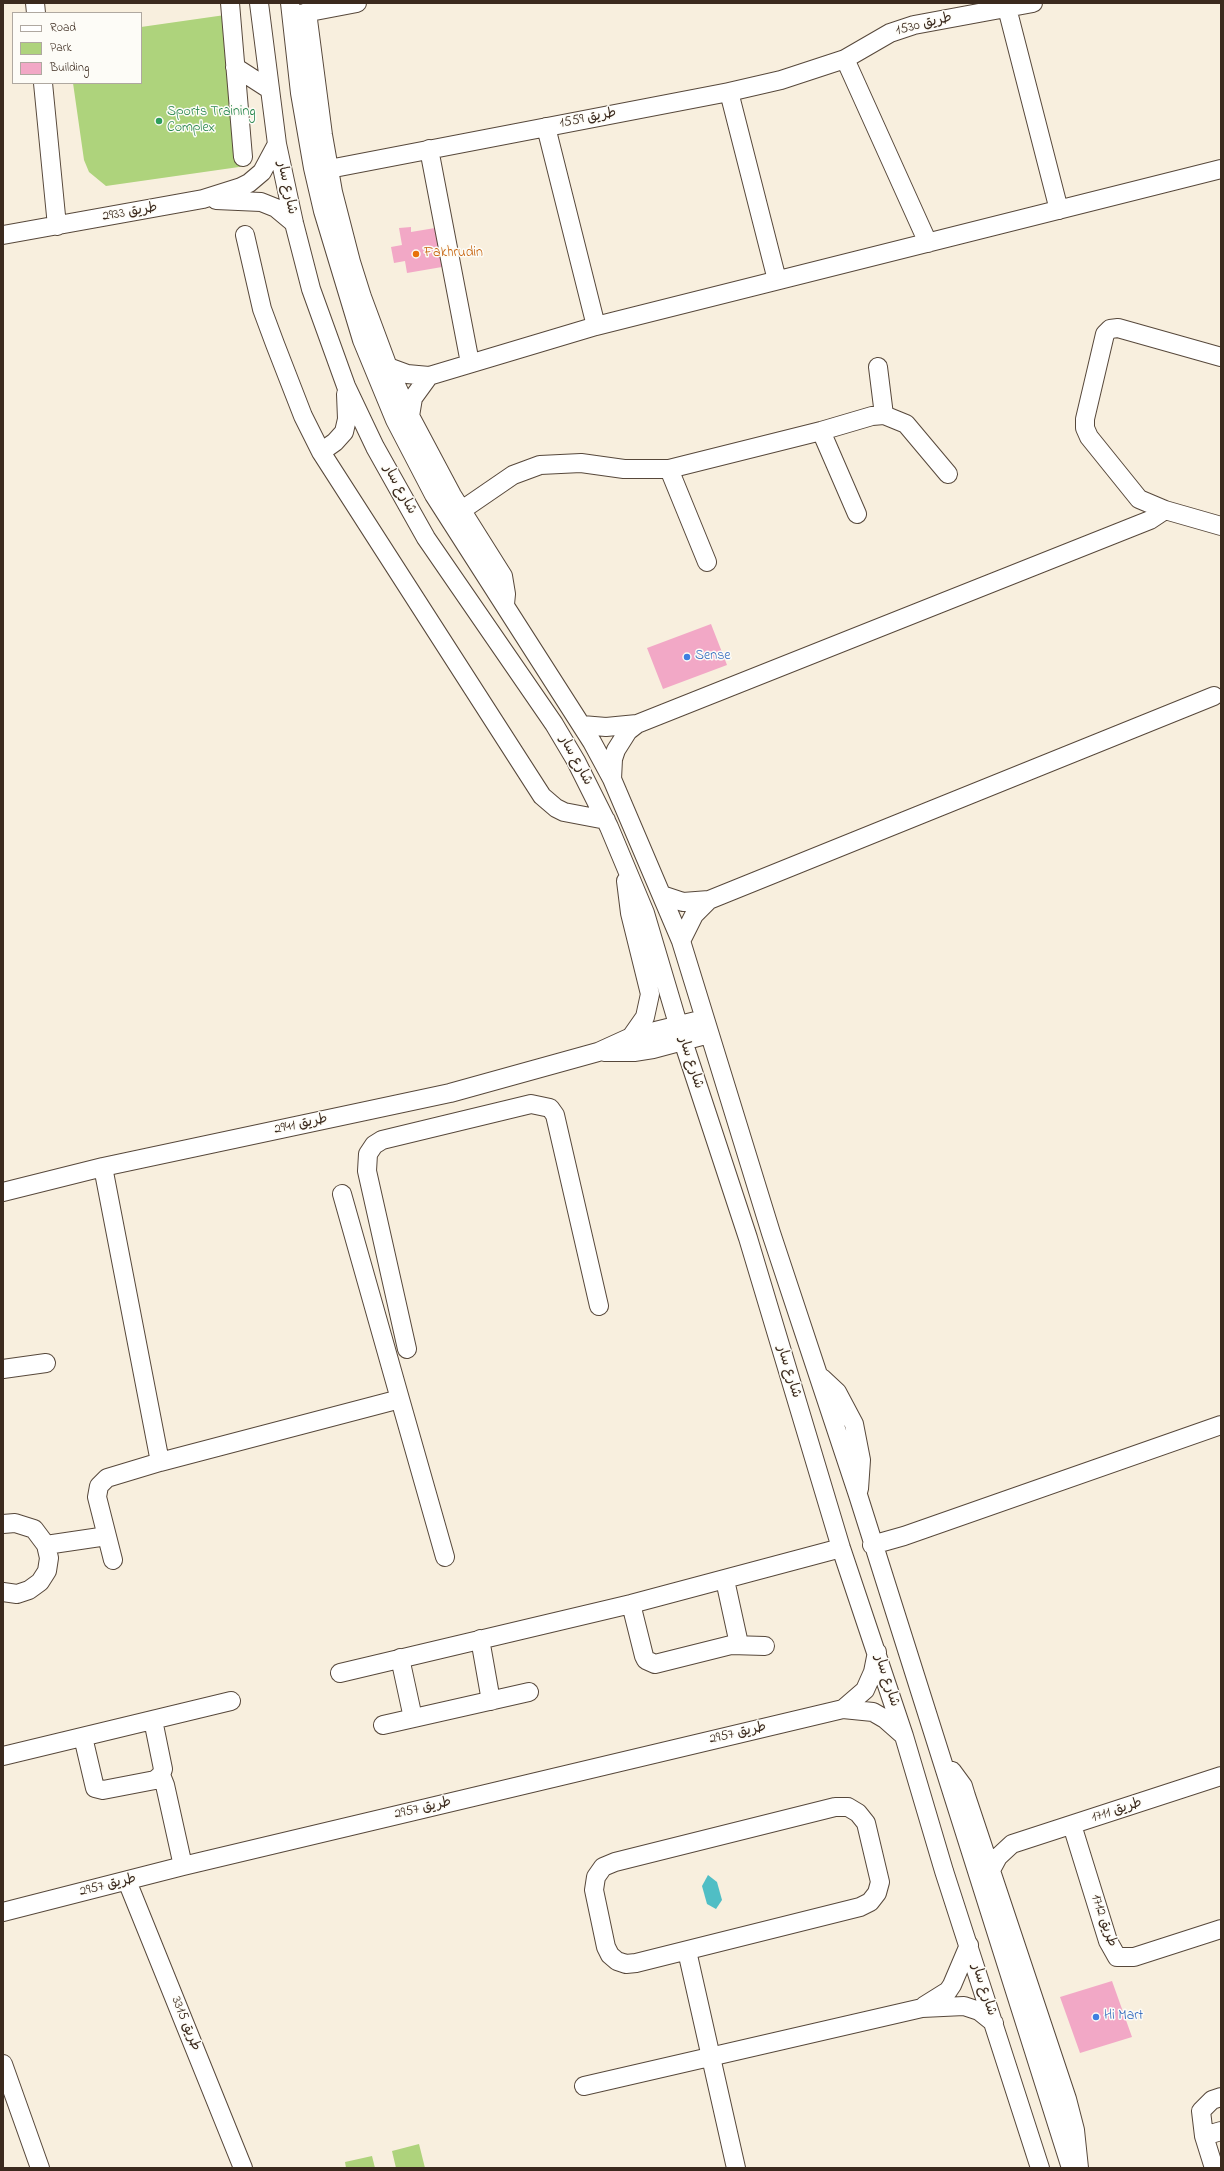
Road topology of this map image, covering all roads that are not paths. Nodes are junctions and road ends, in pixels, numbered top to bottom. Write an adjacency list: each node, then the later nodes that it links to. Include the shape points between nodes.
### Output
1 (230, 3): 8 (street)
2 (259, 3): 10 (street, شارع سار)
3 (357, 3): 6 (street)
4 (1032, 3): 5 (street, طريق 1530)
5 (1007, 8): 7 (street, طريق 1530, via 914,25 890,33); 19 (street)
6 (296, 10): 16 (street); 44 (street, شارع سار, via 300,93 313,168 323,211 362,340 415,462)
7 (845, 59): 11 (street, طريق 1559, via 802,74); 24 (street)
8 (235, 67): 10 (street); 15 (street)
9 (43, 84): 21 (street)
10 (269, 89): 13 (street, شارع سار)
11 (730, 92): 12 (street, طريق 1559); 25 (street)
12 (546, 127): 14 (street, طريق 1559); 26 (street)
13 (277, 144): 18 (street, طريق 2933, via 267,165 257,178 241,187); 20 (street, شارع سار)
14 (429, 149): 16 (street, طريق 1559); 28 (street)
15 (243, 157)
16 (329, 169): 29 (street, via 351,262)
17 (1221, 169): 19 (street)
18 (203, 199): 20 (street, طريق 2933, via 261,202 276,208); 21 (street, طريق 2933)
19 (1059, 210): 24 (street)
20 (294, 223): 32 (street, شارع سار, via 313,296)
21 (57, 226): 22 (street, طريق 2933)
22 (3, 235)
23 (245, 236): 36 (street, via 265,316 291,387)
24 (928, 243): 25 (street)
25 (778, 280): 26 (street)
26 (596, 326): 28 (street)
27 (1221, 357): 40 (street, via 1118,328 1110,329 1104,334 1085,428 1139,499)
28 (470, 363): 31 (street)
29 (388, 366): 31 (street, via 407,374); 34 (street)
30 (878, 367): 33 (street)
31 (429, 376): 34 (street, via 414,398)
32 (346, 386): 36 (street, via 346,426 340,438); 49 (street, شارع سار, via 375,447 426,538 554,724)
33 (884, 415): 35 (street, via 872,416); 38 (street, via 906,424)
34 (410, 416): 39 (street)
35 (822, 431): 37 (street); 41 (street)
36 (321, 452): 49 (street, via 542,796 564,812)
37 (669, 469): 39 (street, via 624,469 581,463 540,465 513,475); 43 (street)
38 (948, 474)
39 (462, 510): 44 (street, via 503,576)
40 (1165, 510): 42 (street); 46 (street, via 1150,520)
41 (857, 514)
42 (1221, 526)
43 (706, 562)
44 (505, 604): 47 (street, شارع سار)
45 (1214, 696): 52 (street)
46 (637, 724): 47 (street, via 606,727); 48 (street, via 616,750)
47 (582, 725): 48 (street, شارع سار)
48 (612, 779): 51 (street, شارع سار)
49 (606, 820): 50 (street, شارع سار)
50 (627, 866): 55 (street, شارع سار, via 645,913); 56 (street, via 627,897 650,994 645,1017)
51 (662, 895): 52 (street, via 682,902); 53 (street, شارع سار)
52 (710, 900): 53 (street, via 694,915)
53 (681, 941): 54 (street, شارع سار)
54 (707, 1026): 55 (street, طريق 2941); 73 (street, شارع سار)
55 (680, 1033): 56 (street, طريق 2941); 57 (street, طريق 2941, via 634,1052); 74 (street, شارع سار, via 748,1238)
56 (631, 1037): 57 (street, طريق 2941)
57 (598, 1052): 58 (street, طريق 2941)
58 (450, 1093): 59 (street); 60 (street, طريق 2941)
59 (456, 1122): 63 (street, via 531,1104 550,1108 555,1115); 64 (street, via 382,1140 374,1145 368,1154 367,1171)
60 (103, 1167): 61 (street, طريق 2941); 69 (street)
61 (3, 1192)
62 (342, 1194): 67 (street)
63 (599, 1306)
64 (407, 1349)
65 (46, 1363): 66 (street)
66 (3, 1369)
67 (400, 1398): 69 (street); 75 (street)
68 (1221, 1425): 73 (street)
69 (160, 1462): 71 (street, via 108,1478 99,1486 98,1497)
70 (3, 1524): 72 (street, via 15,1523 34,1529)
71 (107, 1536): 72 (street); 76 (street)
72 (46, 1545): 78 (street, via 49,1558 47,1571 40,1582 30,1590 17,1594)
73 (872, 1545): 96 (street, شارع سار)
74 (841, 1548): 77 (street); 83 (street, شارع سار)
75 (445, 1557)
76 (113, 1560)
77 (725, 1580): 79 (street); 81 (street)
78 (3, 1592)
79 (631, 1604): 80 (street); 81 (street, via 644,1656 650,1663 660,1664)
80 (480, 1639): 84 (street); 88 (street)
81 (739, 1644): 82 (street)
82 (765, 1646)
83 (877, 1652): 89 (street, طريق 2957, via 873,1672 865,1690); 93 (street, شارع سار)
84 (400, 1658): 85 (street); 90 (street)
85 (340, 1673)
86 (529, 1692): 88 (street)
87 (230, 1701): 91 (street)
88 (492, 1701): 90 (street)
89 (843, 1709): 93 (street, طريق 2957, via 873,1712); 102 (street, طريق 2957)
90 (413, 1718): 92 (street)
91 (152, 1720): 94 (street); 97 (street)
92 (383, 1725)
93 (904, 1736): 107 (street, شارع سار)
94 (83, 1737): 95 (street); 97 (street, via 93,1784 99,1790 155,1780)
95 (3, 1756)
96 (943, 1763): 100 (street, via 958,1777 963,1786); 121 (street, شارع سار)
97 (161, 1775): 102 (street)
98 (1221, 1776): 99 (street, طريق 1711)
99 (1072, 1825): 101 (street, طريق 1711); 106 (street, طريق 1712, via 1108,1941 1117,1957 1134,1957)
100 (978, 1832): 101 (street, طريق 1711, via 994,1841); 103 (street)
101 (1012, 1844): 103 (street, طريق 1711, via 998,1857)
102 (183, 1866): 104 (street, طريق 2957)
103 (991, 1870): 122 (street, via 1072,2114)
104 (127, 1881): 105 (street, طريق 2957); 118 (street, طريق 3315)
105 (3, 1912)
106 (1221, 1929)
107 (969, 1945): 109 (street, via 952,1985); 110 (street, شارع سار)
108 (687, 1951): 108 (street, via 860,1907 870,1902 877,1893 880,1882 866,1823 858,1813 848,1808 835,1807 603,1867 596,1877 594,1890 610,1955 626,1964); 111 (street)
109 (922, 2008): 110 (street, via 964,2006 979,2012); 111 (street)
110 (994, 2023): 120 (street, شارع سار)
111 (710, 2055): 113 (street); 119 (street)
112 (3, 2064): 117 (street)
113 (584, 2086)
114 (1221, 2097): 116 (street, via 1212,2100 1201,2111)
115 (1221, 2131): 116 (street)
116 (1204, 2136): 123 (street)
117 (40, 2168)
118 (243, 2168)
119 (736, 2168)
120 (1040, 2168)
121 (1071, 2168)
122 (1079, 2168)
123 (1214, 2168)

